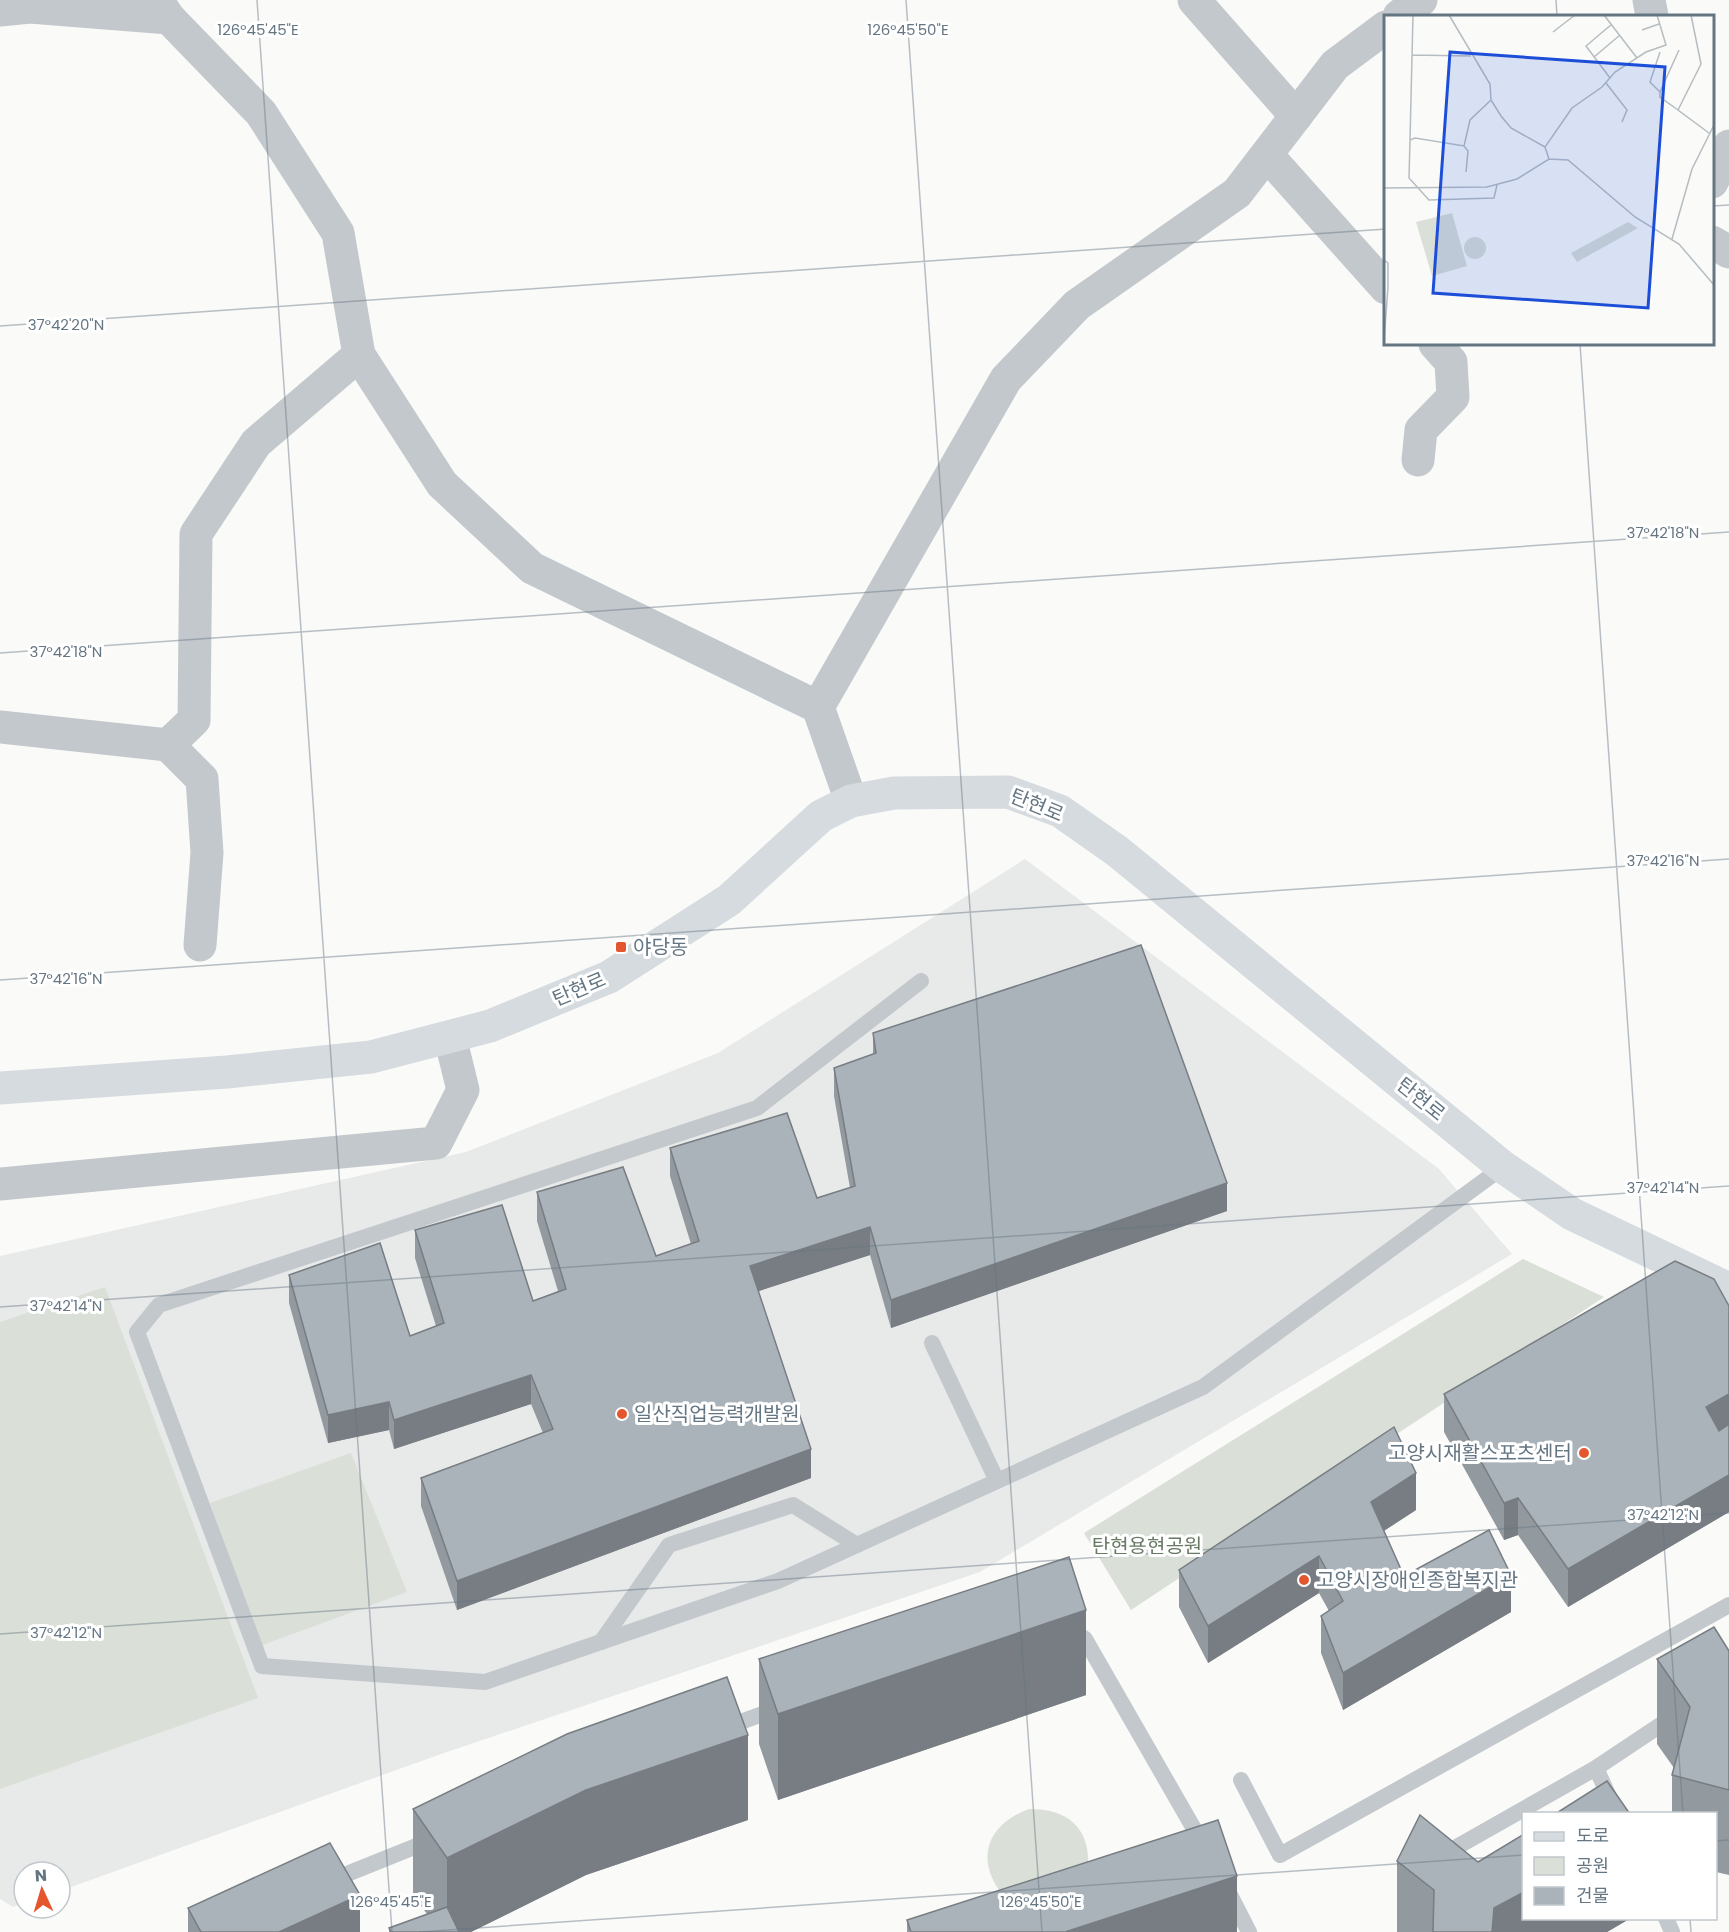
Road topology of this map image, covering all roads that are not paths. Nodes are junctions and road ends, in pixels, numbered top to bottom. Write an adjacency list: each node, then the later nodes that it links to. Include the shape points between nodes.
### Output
1 (1194, 0): 9 (street)
2 (1421, 0): 6 (street)
3 (1649, 0): 7 (street)
4 (163, 9): 5 (street); 17 (street, via 261,113 338,233)
5 (0, 10)
6 (1400, 15)
7 (1652, 15)
8 (1384, 28): 9 (street, via 1335,65)
9 (1296, 116): 11 (street)
10 (1729, 146): 12 (street)
11 (1267, 155): 15 (street); 19 (street, via 1237,193 1077,305 1006,379)
12 (1714, 180)
13 (1714, 243): 14 (street)
14 (1729, 252)
15 (1384, 286)
16 (1436, 345): 18 (street, via 1450,362 1453,397 1421,430)
17 (359, 355): 19 (street, via 442,484 532,568); 21 (street, via 256,443 196,534 194,720)
18 (1418, 460)
19 (818, 707): 22 (street)
20 (0, 727): 21 (street)
21 (168, 745): 23 (street, via 202,779 207,854)
22 (851, 801): 25 (main road, 탄현로, via 821,816 729,900 609,977 490,1026); 27 (main road, 탄현로, via 894,793 1008,792 1060,811 1117,850)
23 (200, 945)
24 (921, 981): 35 (lane, via 757,1108 159,1305 137,1332 262,1666 485,1682)
25 (450, 1037): 26 (main road, 탄현로, via 371,1057); 28 (street, via 463,1090 436,1143)
26 (0, 1088)
27 (1503, 1167): 29 (main road, 탄현로, via 1572,1214); 31 (lane, via 1203,1387)
28 (0, 1184)
29 (1729, 1288)
30 (932, 1343): 31 (lane)
31 (997, 1481): 32 (lane)
32 (857, 1545): 35 (lane, via 778,1581); 35 (lane, via 793,1505 669,1545)
33 (1729, 1605): 40 (lane, via 1280,1855)
34 (1060, 1622): 45 (lane, via 1085,1639)
35 (601, 1642)
36 (792, 1703): 38 (lane)
37 (1691, 1705): 39 (lane)
38 (705, 1735)
39 (1596, 1768): 41 (lane); 43 (lane)
40 (1241, 1780)
41 (1616, 1812)
42 (452, 1832): 44 (lane)
43 (1436, 1858)
44 (310, 1889)
45 (1249, 1932)

